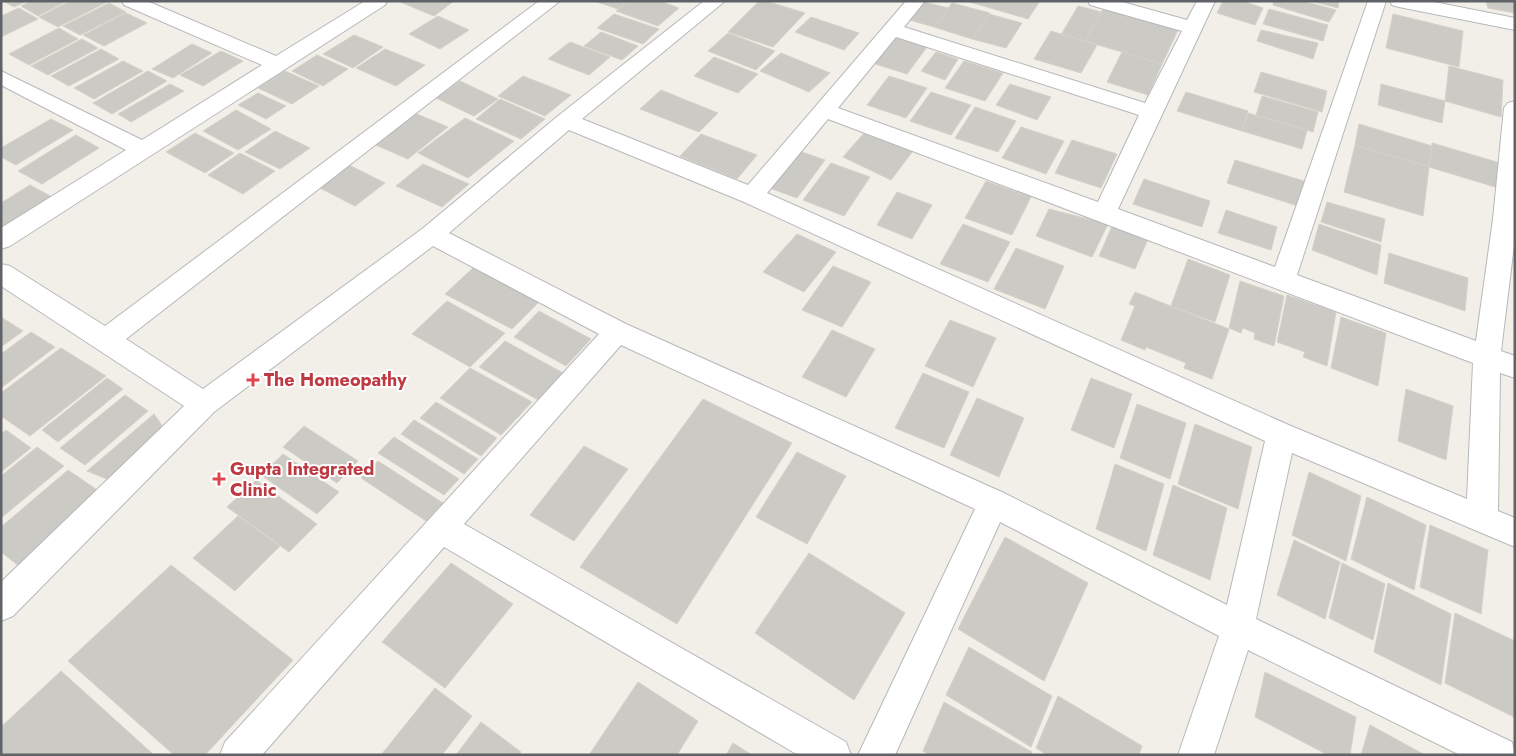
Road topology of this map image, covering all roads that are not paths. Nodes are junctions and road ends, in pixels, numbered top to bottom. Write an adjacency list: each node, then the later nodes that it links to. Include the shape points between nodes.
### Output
1 (130, 1): 13 (street)
2 (378, 1): 13 (street)
3 (551, 1): 28 (street)
4 (716, 1): 18 (street)
5 (916, 1): 12 (street)
6 (1097, 1): 11 (street)
7 (1206, 1): 11 (street)
8 (1377, 1): 26 (street)
9 (1399, 1): 10 (street)
10 (1515, 24)
11 (1193, 28): 17 (street)
12 (891, 29): 15 (street); 17 (street)
13 (279, 65): 19 (street)
14 (1, 77): 19 (street)
15 (823, 110): 20 (street); 21 (street)
16 (1515, 110): 22 (street)
17 (1150, 112): 21 (street)
18 (566, 121): 20 (street); 23 (street)
19 (142, 149): 24 (street)
20 (752, 196): 32 (street)
21 (1104, 212): 26 (street)
22 (1510, 220): 29 (street)
23 (431, 234): 27 (street); 31 (street)
24 (1, 240)
25 (1, 273): 28 (street)
26 (1283, 279): 29 (street)
27 (617, 331): 33 (street); 35 (street)
28 (106, 340): 31 (street)
29 (1487, 357): 30 (street); 34 (street)
30 (1515, 367)
31 (204, 404): 37 (street)
32 (1281, 435): 34 (street); 38 (street)
33 (993, 503): 38 (street); 41 (street)
34 (1482, 519): 36 (street)
35 (441, 528): 39 (street); 40 (street)
36 (1515, 533)
37 (1, 605)
38 (1238, 628): 42 (street); 43 (street)
39 (244, 753)
40 (833, 755)
41 (876, 755)
42 (1196, 755)
43 (1499, 755)

